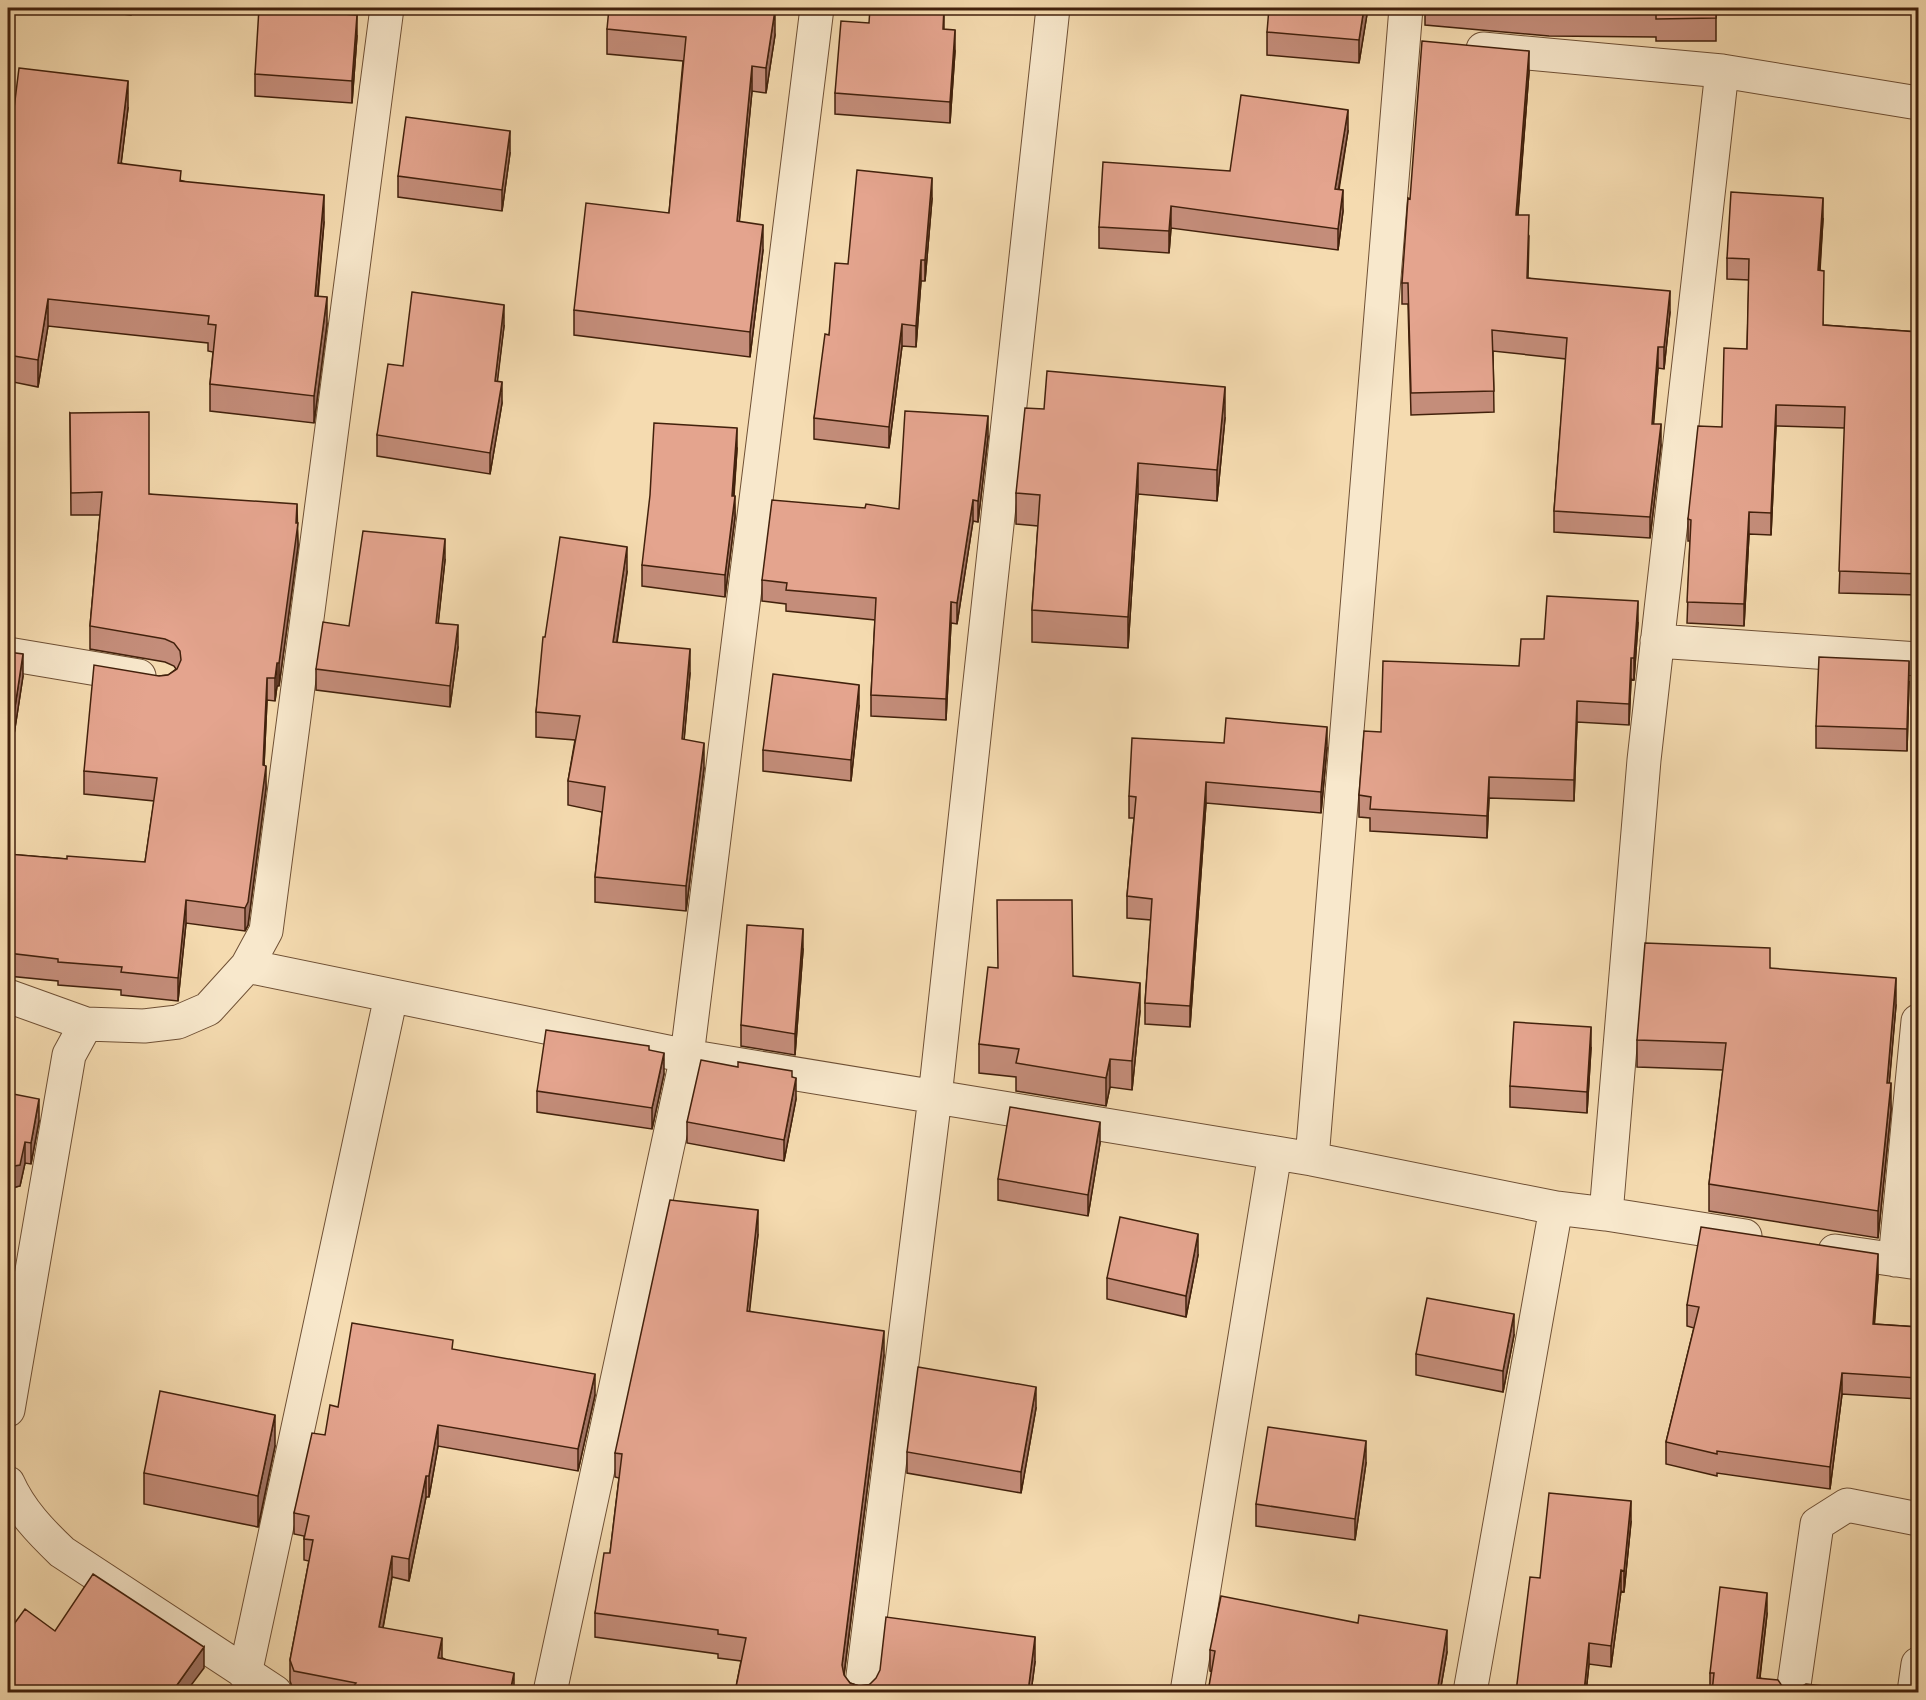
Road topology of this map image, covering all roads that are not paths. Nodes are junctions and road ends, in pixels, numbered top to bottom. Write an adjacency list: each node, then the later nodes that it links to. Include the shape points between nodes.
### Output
1 (387, 8): 12 (street, via 266,931)
2 (817, 8): 17 (street)
3 (1053, 8): 18 (street)
4 (1406, 8): 5 (street)
5 (1427, 44): 6 (street); 20 (street)
6 (1722, 71): 7 (street); 8 (street)
7 (1918, 103)
8 (1657, 641): 10 (street); 22 (street)
9 (8, 654): 11 (street)
10 (1918, 659)
11 (162, 680)
12 (247, 966): 14 (street); 16 (street, via 208,1009 178,1022 144,1026)
13 (8, 996): 16 (street)
14 (391, 996): 17 (street); 28 (street)
15 (1918, 1021): 23 (street)
16 (86, 1024): 24 (street, via 69,1055)
17 (687, 1056): 18 (street); 30 (street)
18 (936, 1097): 19 (street); 31 (street)
19 (1275, 1153): 20 (street); 32 (street)
20 (1312, 1159): 21 (street)
21 (1556, 1208): 22 (street); 33 (street)
22 (1606, 1214): 23 (street)
23 (1907, 1262)
24 (8, 1410)
25 (8, 1483): 28 (street, via 15,1499 40,1531 62,1552)
26 (1918, 1519): 34 (street, via 1847,1505 1817,1524)
27 (1918, 1664): 35 (street)
28 (245, 1674): 29 (street)
29 (275, 1692)
30 (550, 1692)
31 (861, 1692)
32 (1187, 1692)
33 (1470, 1692)
34 (1793, 1692)
35 (1914, 1692)

